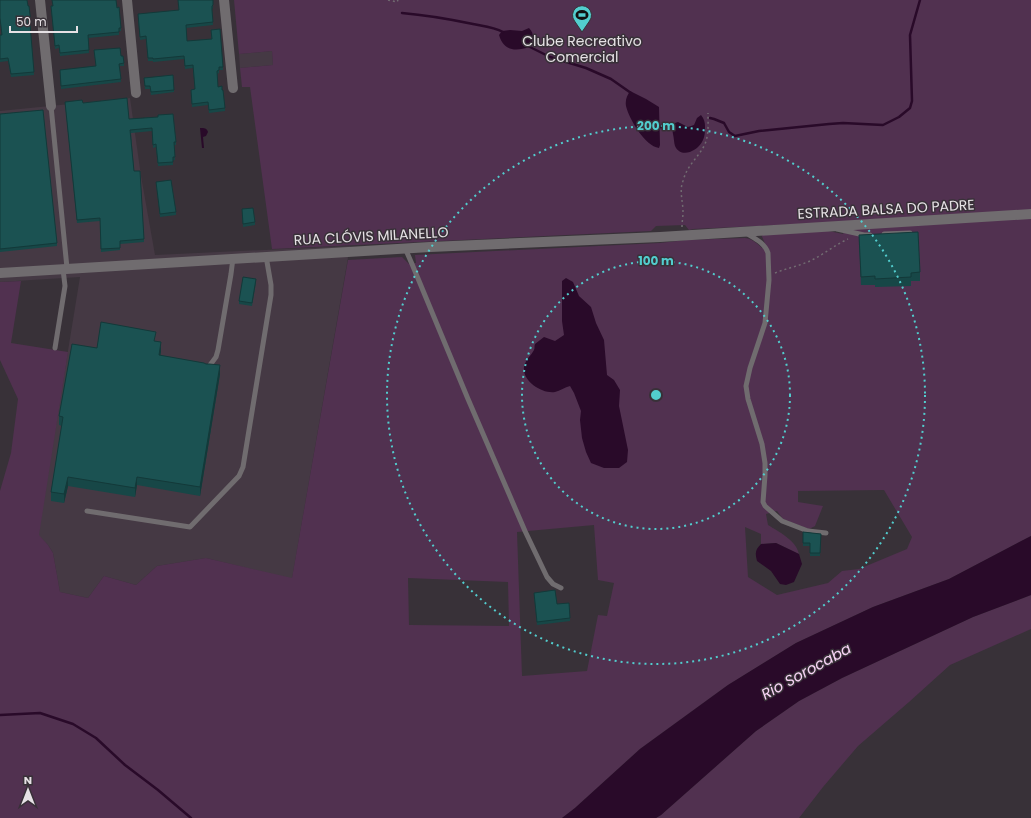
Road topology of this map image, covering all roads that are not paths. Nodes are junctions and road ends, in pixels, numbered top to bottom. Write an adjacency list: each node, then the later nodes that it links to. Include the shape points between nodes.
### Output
1 (40, 0): 6 (street)
2 (127, 0): 5 (street)
3 (224, 0): 4 (street)
4 (233, 88)
5 (136, 93)
6 (51, 106): 14 (lane)
7 (1031, 214): 8 (street, ESTRADA BALSA DO PADRE)
8 (831, 226): 9 (street, ESTRADA BALSA DO PADRE); 10 (lane, via 864,235)
9 (743, 231): 11 (street, RUA CLÓVIS MILANELLO); 19 (lane, via 767,250 769,280 765,323 746,386 765,463 763,502 782,520 808,531)
10 (910, 233)
11 (405, 248): 12 (street, RUA CLÓVIS MILANELLO); 20 (lane, via 525,531 547,578)
12 (266, 256): 13 (street, RUA CLÓVIS MILANELLO); 18 (lane, via 271,295 243,466 239,476 190,527)
13 (233, 258): 14 (street, RUA CLÓVIS MILANELLO); 17 (lane, via 218,350)
14 (65, 268): 15 (street, RUA CLÓVIS MILANELLO); 16 (lane)
15 (0, 273)
16 (55, 348)
17 (207, 369)
18 (87, 511)
19 (826, 533)
20 (561, 588)

